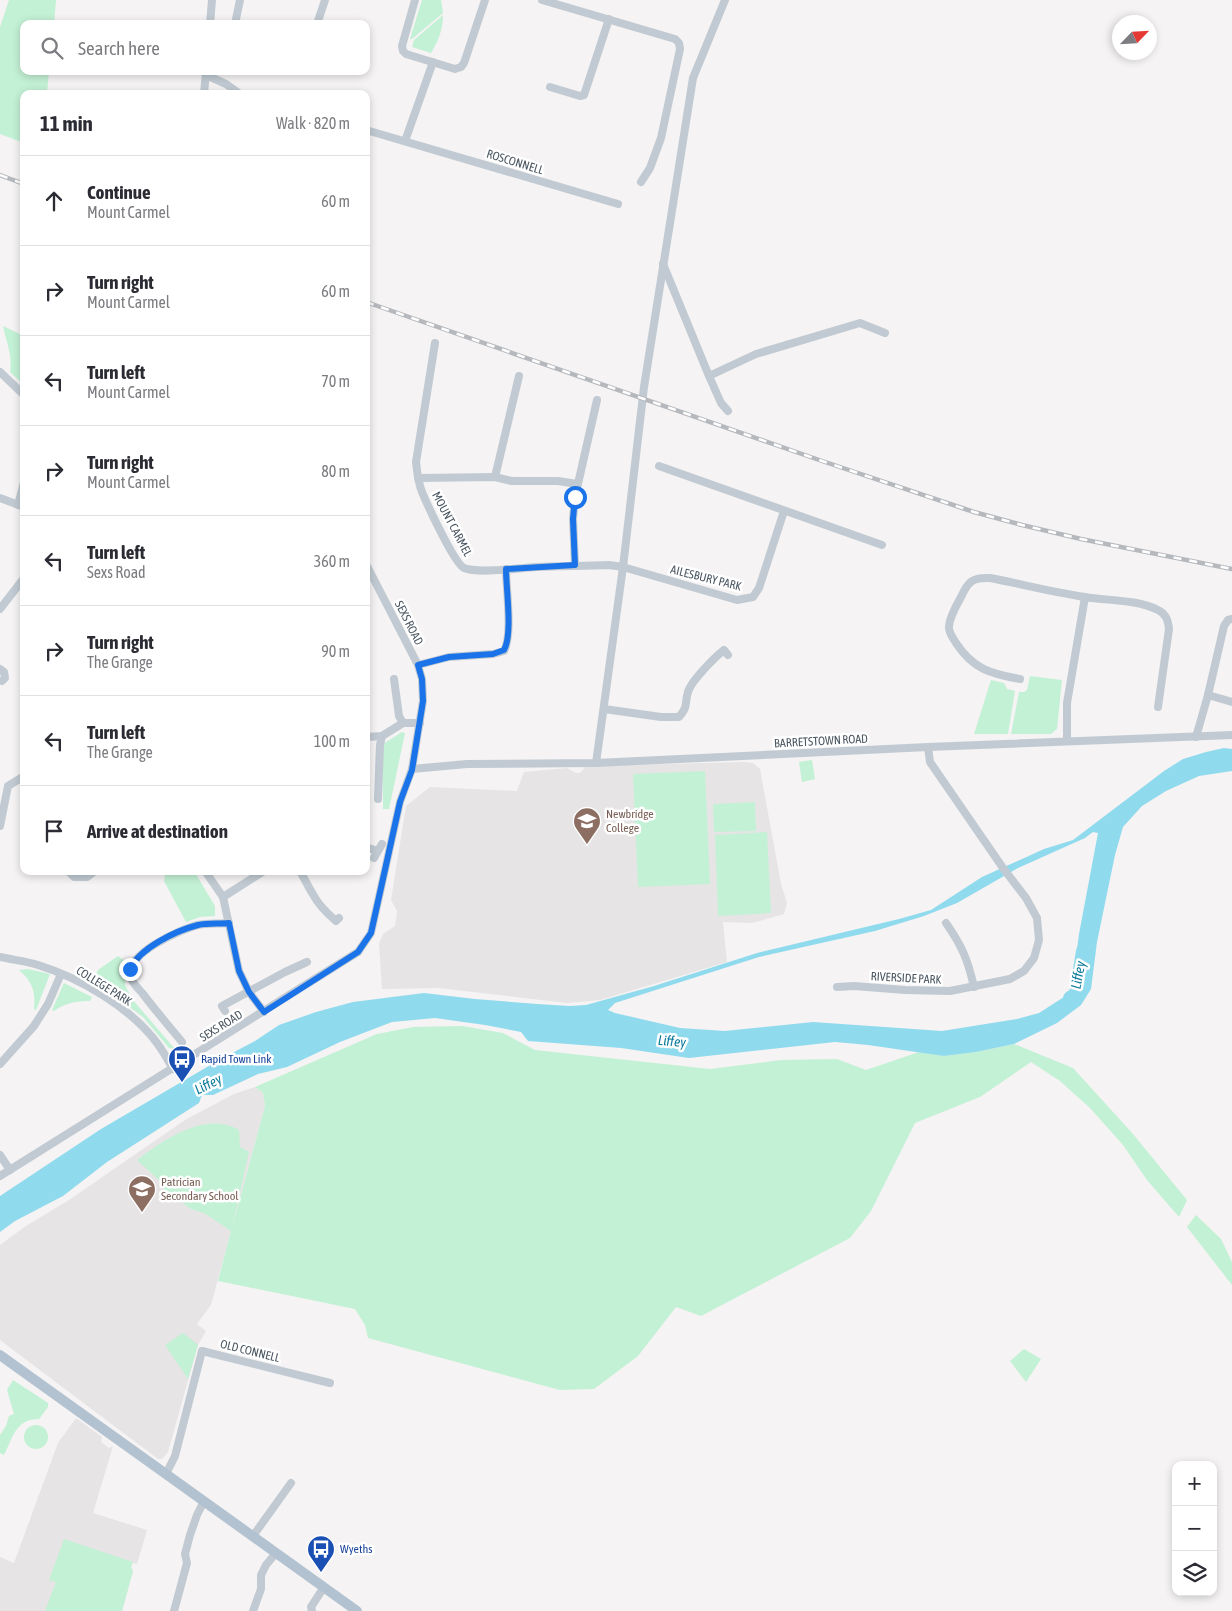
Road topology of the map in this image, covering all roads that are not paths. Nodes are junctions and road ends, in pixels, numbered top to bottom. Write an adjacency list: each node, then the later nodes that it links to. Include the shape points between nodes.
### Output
1 (212, 0): 9 (street)
2 (240, 0): 10 (street)
3 (325, 0): 11 (street)
4 (415, 0): 12 (street, via 403,51)
5 (485, 0): 12 (street, via 461,67 455,69)
6 (542, 0): 8 (street)
7 (725, 0): 22 (street, via 693,78)
8 (609, 19): 15 (street, via 584,96); 20 (street, via 679,43 661,138)
9 (210, 20)
10 (236, 20)
11 (318, 20)
12 (433, 62): 19 (street)
13 (206, 75): 16 (street)
14 (210, 75): 17 (street)
15 (550, 88)
16 (204, 90)
17 (234, 90)
18 (370, 131): 19 (street, ROSCONNELL)
19 (405, 141): 21 (street, ROSCONNELL)
20 (641, 182)
21 (618, 204)
22 (663, 264): 27 (street); 40 (street, via 644,387)
23 (885, 333): 27 (street, via 860,323 756,354)
24 (435, 343): 33 (street, MOUNT CARMEL, via 416,462)
25 (0, 372): 28 (street)
26 (519, 376): 32 (street)
27 (710, 376): 30 (street)
28 (20, 391)
29 (597, 400): 34 (street)
30 (728, 411)
31 (659, 466): 37 (street)
32 (495, 477): 33 (street, MOUNT CARMEL); 34 (street, MOUNT CARMEL, via 512,481)
33 (418, 478): 41 (street, MOUNT CARMEL, via 434,518 460,564 473,569)
34 (577, 484): 39 (street, via 573,519)
35 (0, 498): 36 (street)
36 (20, 506)
37 (784, 511): 38 (street); 40 (street, AILESBURY PARK, via 760,588 753,597 737,600)
38 (882, 545)
39 (575, 565): 40 (street, MOUNT CARMEL); 41 (street, MOUNT CARMEL)
40 (623, 566): 56 (street)
41 (506, 569): 48 (street, via 508,634 504,650 493,654 449,657)
42 (370, 572): 48 (street, SEXS ROAD)
43 (20, 583): 45 (street)
44 (1085, 597): 51 (street, via 990,578 978,577 967,586 952,616 951,634 969,660 980,668); 55 (street, via 1142,604 1163,613 1168,619); 63 (street, via 1067,703)
45 (0, 608)
46 (1232, 619): 53 (street, via 1224,626)
47 (728, 655): 56 (street, via 724,650 700,674 688,690 686,708 679,717)
48 (418, 665): 57 (street, SEXS ROAD, via 423,701)
49 (0, 668): 52 (street, via 5,678)
50 (394, 679): 58 (street)
51 (1020, 679)
52 (2, 682)
53 (1208, 695): 54 (street); 62 (street)
54 (1232, 702)
55 (1158, 707)
56 (604, 710): 65 (street)
57 (420, 723): 58 (street); 66 (street, SEXS ROAD)
58 (403, 724): 60 (street)
59 (1232, 735): 62 (street, BARRETSTOWN ROAD)
60 (382, 736): 61 (street); 68 (street)
61 (370, 737)
62 (1196, 737): 63 (street, BARRETSTOWN ROAD)
63 (1067, 741): 64 (street, BARRETSTOWN ROAD)
64 (928, 747): 65 (street, BARRETSTOWN ROAD); 84 (street, RIVERSIDE PARK, via 930,762 1037,918 1039,940 1034,958 1024,971 1010,979)
65 (596, 763): 66 (street, BARRETSTOWN ROAD, via 468,764)
66 (412, 770): 88 (street, SEXS ROAD, via 400,802 371,933 358,952)
67 (20, 778): 69 (street, via 8,786)
68 (378, 799)
69 (0, 826)
70 (370, 848): 71 (street)
71 (378, 851)
72 (72, 875): 73 (street)
73 (89, 875)
74 (208, 875): 77 (street)
75 (258, 875): 77 (street)
76 (303, 875): 78 (street, via 324,910 336,921)
77 (223, 897): 79 (street)
78 (339, 918)
79 (229, 923): 86 (street, via 239,971); 89 (street, via 199,925 181,931 145,950 130,969 131,978 169,1032)
80 (946, 923): 84 (street, via 967,958)
81 (0, 957): 83 (street, COLLEGE PARK, via 37,964)
82 (303, 966): 86 (street)
83 (61, 974): 90 (street, via 34,1026); 91 (street, COLLEGE PARK, via 82,983 132,1017 156,1042)
84 (974, 987): 85 (street, RIVERSIDE PARK, via 950,991)
85 (837, 988)
86 (249, 992): 87 (street, via 222,1006); 88 (street)
87 (225, 1011)
88 (264, 1012): 91 (street, SEXS ROAD)
89 (182, 1042)
90 (0, 1064)
91 (173, 1069): 93 (street, SEXS ROAD)
92 (0, 1155): 93 (street)
93 (10, 1170): 94 (street, SEXS ROAD)
94 (0, 1176)
95 (0, 1355): 97 (main road)
96 (330, 1383): 97 (street, OLD CONNELL, via 202,1351 175,1456)
97 (166, 1474): 99 (main road)
98 (291, 1482): 100 (street)
99 (204, 1501): 100 (main road); 103 (street, via 185,1554 187,1564)
100 (253, 1536): 101 (main road)
101 (276, 1553): 102 (main road); 104 (street, via 261,1575 261,1589)
102 (324, 1587): 105 (street); 106 (main road)
103 (174, 1611)
104 (253, 1611)
105 (312, 1611)
106 (357, 1611)

